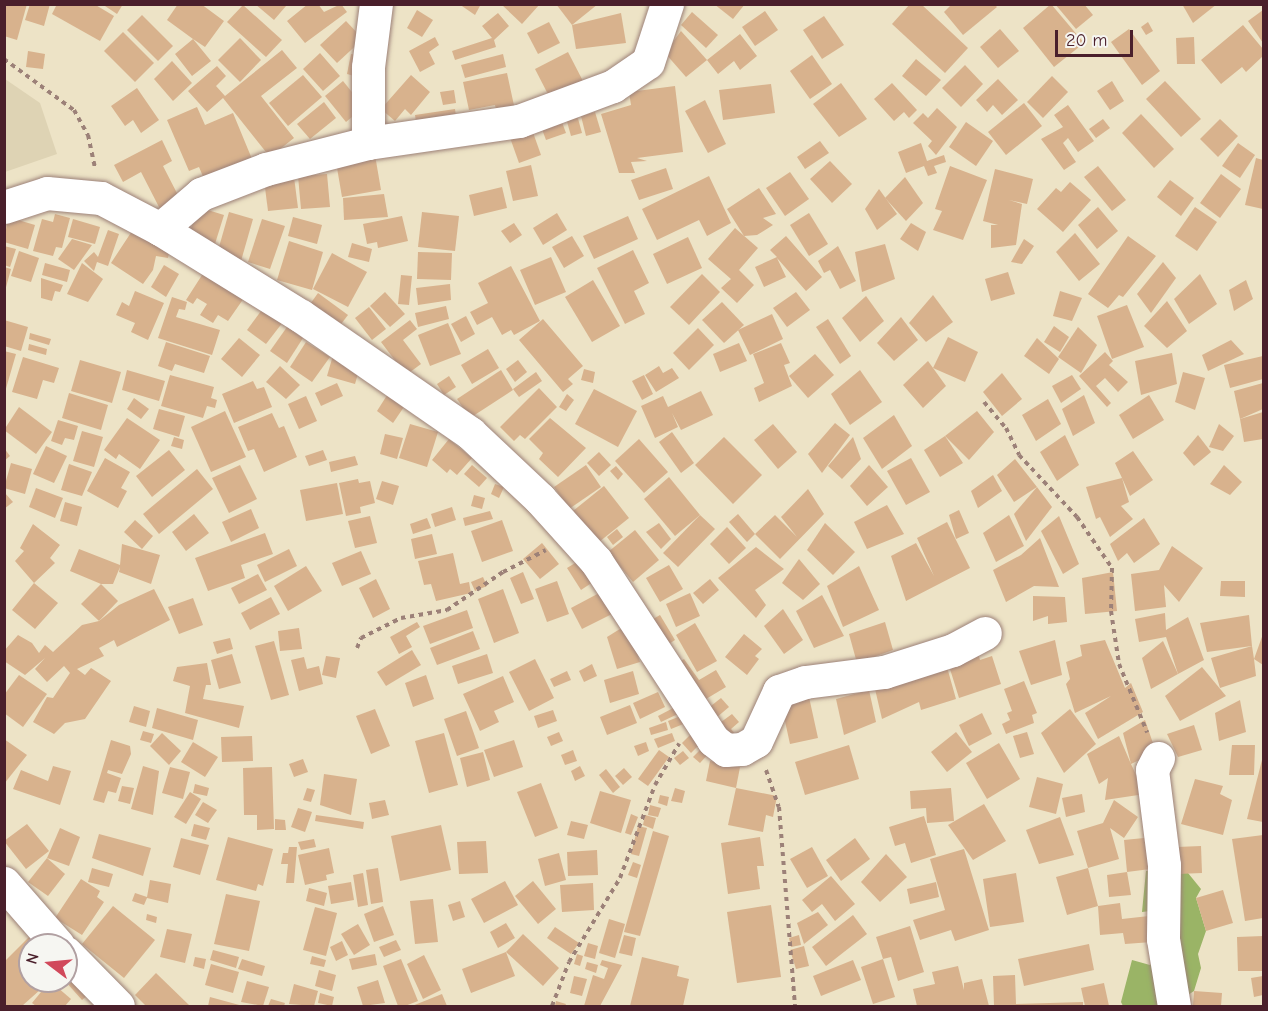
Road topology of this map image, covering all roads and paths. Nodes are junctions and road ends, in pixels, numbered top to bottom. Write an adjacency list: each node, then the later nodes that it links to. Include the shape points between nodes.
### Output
1 (376, 4): 4 (street, via 368,67)
2 (667, 4): 4 (street, via 648,62 614,86 519,121)
3 (4, 59): 5 (path, via 74,110 88,135)
4 (368, 143): 7 (street, via 286,163 221,185 201,194)
5 (101, 198): 6 (street, via 47,193); 7 (street)
6 (4, 207)
7 (160, 229): 9 (street, via 301,316 457,423)
8 (984, 402): 14 (path, via 1006,428 1019,455 1077,517 1112,568 1111,611 1119,664)
9 (574, 536): 11 (path, via 503,572 447,610 422,612 380,628 361,638); 12 (street, via 633,612)
10 (986, 633): 13 (street, via 953,650 884,672 805,682 779,691)
11 (357, 648)
12 (695, 714): 13 (street, via 713,740 726,750 742,749); 19 (path, via 655,785 620,878 569,962)
13 (756, 741): 20 (path, via 779,807)
14 (1158, 758): 21 (street, via 1152,770 1164,865 1163,939)
15 (4, 883): 16 (street)
16 (48, 933)
17 (78, 965): 18 (street)
18 (118, 1006)
19 (552, 1006)
20 (795, 1006)
21 (1174, 1006)

